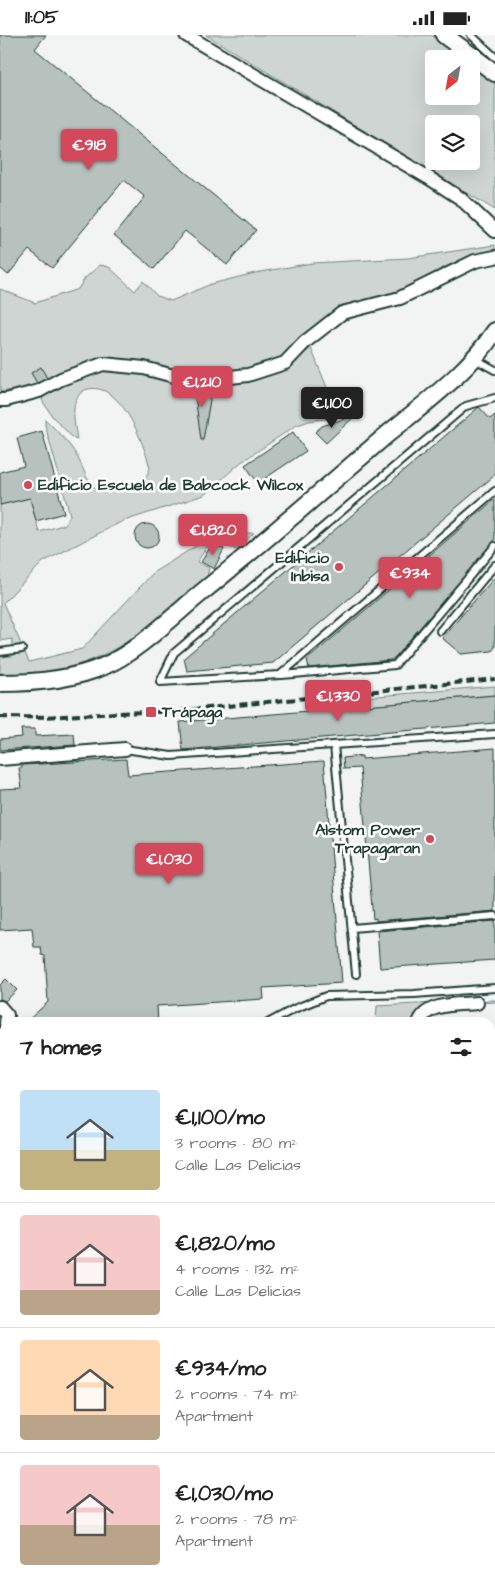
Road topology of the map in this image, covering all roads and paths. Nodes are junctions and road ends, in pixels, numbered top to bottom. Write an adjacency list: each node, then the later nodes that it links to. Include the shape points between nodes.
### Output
1 (186, 35): 6 (street, via 429,178 460,198)
2 (444, 35): 5 (street)
3 (471, 35): 4 (lane)
4 (495, 57)
5 (495, 73)
6 (495, 231)
7 (495, 257): 12 (street, via 475,261 400,299 342,313 305,342 285,363 248,375 204,380 103,364 61,379 39,391)
8 (495, 331): 9 (street)
9 (474, 359): 10 (lane); 20 (street, via 130,651 105,666 79,674 28,683)
10 (495, 370)
11 (495, 398): 19 (lane, via 466,406 443,425 174,653 160,681)
12 (0, 400)
13 (495, 491): 19 (lane)
14 (495, 546): 19 (lane, via 395,665)
15 (495, 565): 16 (lane)
16 (440, 631)
17 (22, 649): 18 (lane)
18 (0, 651)
19 (280, 675)
20 (0, 683)
21 (495, 734): 22 (lane)
22 (334, 745): 23 (lane, via 171,756); 26 (lane)
23 (125, 749): 24 (street)
24 (0, 759)
25 (495, 916): 26 (lane)
26 (352, 928): 27 (lane)
27 (356, 974)
28 (495, 988): 32 (lane, via 326,996)
29 (476, 1003): 33 (street, via 431,1008)
30 (0, 1007): 31 (street)
31 (7, 1017)
32 (279, 1017)
33 (421, 1017)

